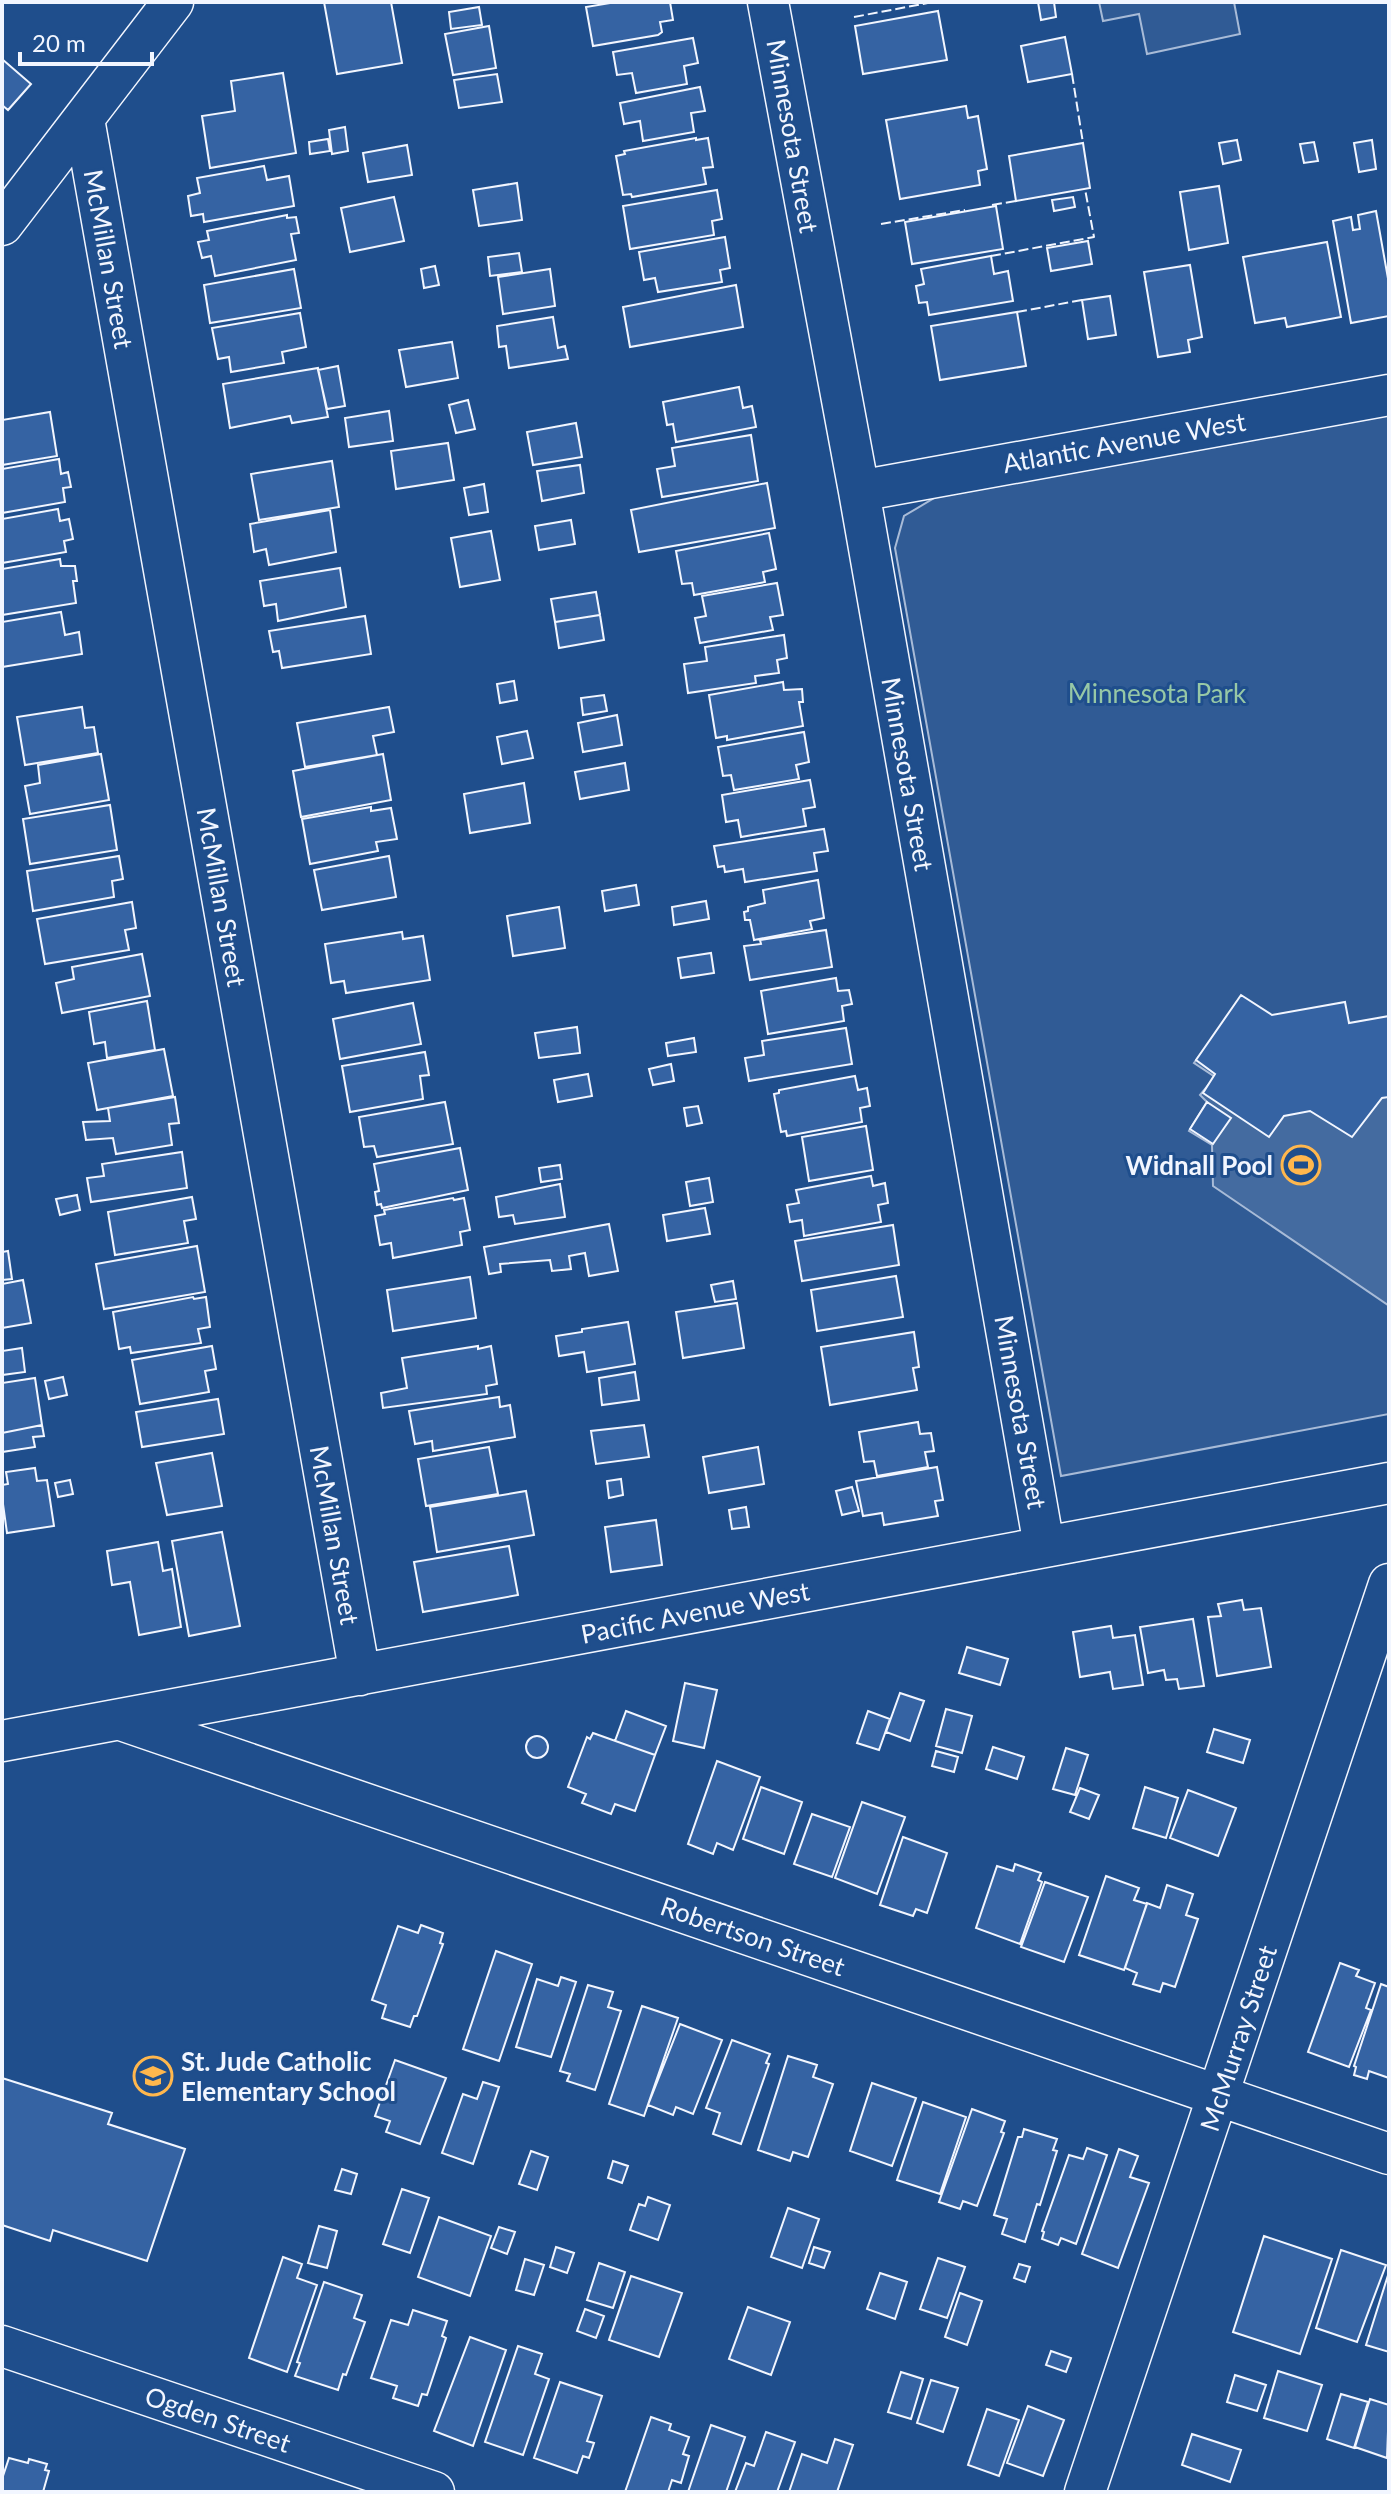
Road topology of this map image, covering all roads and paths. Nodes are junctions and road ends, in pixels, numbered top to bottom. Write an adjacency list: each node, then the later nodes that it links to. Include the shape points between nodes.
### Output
1 (173, 2): 3 (street)
2 (768, 2): 6 (street, Minnesota Street)
3 (84, 119): 4 (street); 10 (street, McMillan Street)
4 (2, 225)
5 (1389, 395): 6 (street, Atlantic Avenue West)
6 (859, 491): 8 (street, Minnesota Street)
7 (1389, 1483): 8 (street, Pacific Avenue West)
8 (1044, 1546): 10 (street, Pacific Avenue West)
9 (1389, 1584): 13 (street, McMurray Street)
10 (360, 1675): 11 (street, Pacific Avenue West)
11 (117, 1719): 12 (street, Pacific Avenue West); 13 (street, Robertson Street)
12 (2, 1741)
13 (1220, 2095): 14 (street, Robertson Street); 17 (street, McMurray Street)
14 (1389, 2154)
15 (2, 2346): 16 (street, Ogden Street)
16 (434, 2492)
17 (1085, 2492)

